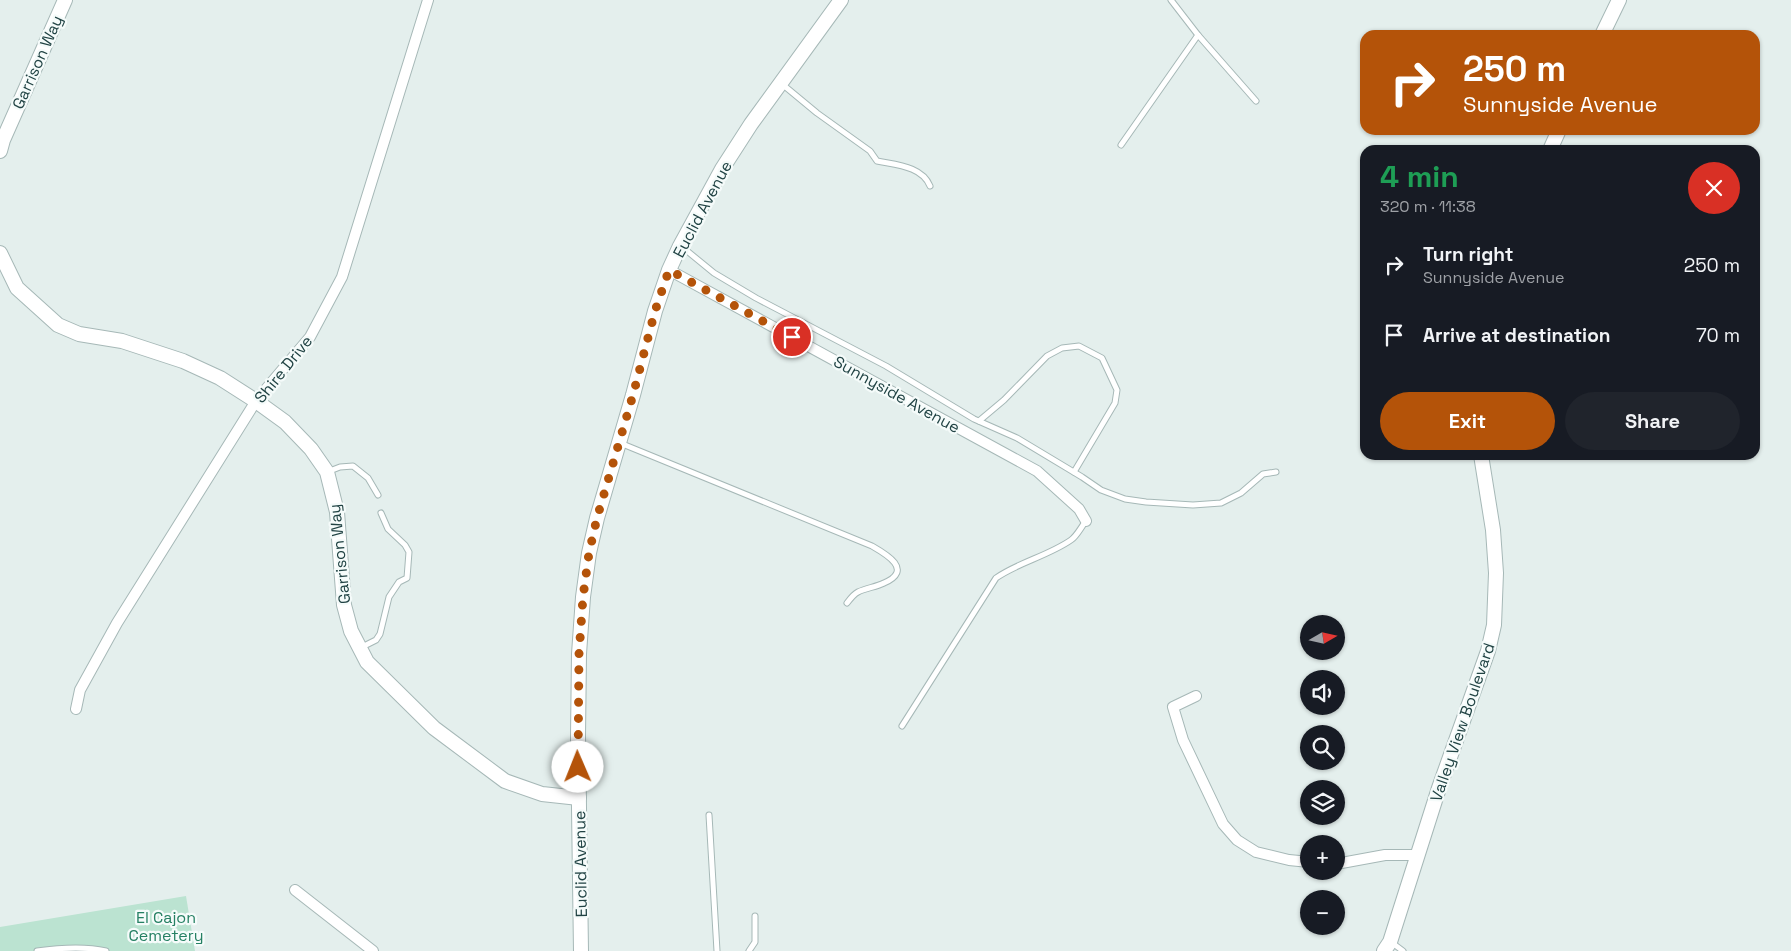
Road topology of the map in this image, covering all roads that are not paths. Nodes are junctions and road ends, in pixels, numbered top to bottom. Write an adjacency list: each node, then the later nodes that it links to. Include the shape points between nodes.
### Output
1 (65, 0): 11 (street, Garrison Way, via 2,140)
2 (428, 0): 16 (street, Shire Drive, via 342,277 310,337)
3 (841, 0): 8 (street, Euclid Avenue)
4 (1171, 0): 7 (lane)
5 (1618, 0): 6 (street)
6 (1604, 30)
7 (1198, 35): 9 (lane); 10 (lane)
8 (782, 83): 12 (lane, via 870,151 878,161 907,167 923,175); 13 (street, Euclid Avenue, via 722,169)
9 (1256, 101)
10 (1121, 145)
11 (0, 151)
12 (930, 186)
13 (680, 246): 15 (street, Euclid Avenue); 17 (lane, via 714,273 756,298 886,366)
14 (0, 253): 16 (street, Garrison Way, via 17,288 58,325 79,334 122,341 183,361 220,378)
15 (669, 270): 18 (street, Euclid Avenue); 25 (street, Sunnyside Avenue, via 1037,471 1079,509)
16 (256, 401): 20 (street, Garrison Way, via 284,422 311,449); 29 (street, Shire Drive, via 117,623 80,690)
17 (979, 421): 21 (lane, via 1016,438); 21 (lane, via 1046,356 1062,348 1079,346 1102,358 1117,390 1115,403)
18 (620, 443): 26 (lane, via 872,546 893,559 896,569 892,578 857,592); 31 (street, Euclid Avenue, via 597,518 583,597 579,654)
19 (1482, 460): 33 (street, Valley View Boulevard, via 1496,572 1494,625)
20 (326, 472): 23 (lane, via 353,466 368,478); 27 (street, Garrison Way, via 337,512 344,606)
21 (1074, 472): 22 (lane, via 1101,490 1125,499 1193,505 1221,503 1241,493 1263,474)
22 (1276, 472)
23 (378, 495)
24 (381, 513): 27 (lane, via 388,529 409,552 407,578 389,597 376,640)
25 (1086, 521): 30 (lane, via 1072,539 996,578)
26 (846, 602)
27 (360, 648): 31 (street, Garrison Way, via 368,662 434,728 505,782 542,794)
28 (1196, 696): 34 (street, via 1173,707 1183,740 1223,824 1237,840 1256,852)
29 (76, 710)
30 (902, 726)
31 (579, 798): 42 (street, Euclid Avenue)
32 (709, 816): 43 (lane)
33 (1418, 855): 35 (street, via 1385,855); 38 (street, Valley View Boulevard)
34 (1300, 861)
35 (1345, 862)
36 (295, 890): 41 (street)
37 (755, 916): 44 (lane, via 755,942)
38 (1387, 946): 45 (lane)
39 (37, 951): 40 (lane, via 59,948)
40 (106, 951)
41 (373, 951)
42 (581, 951)
43 (717, 951)
44 (749, 951)
45 (1403, 951)

